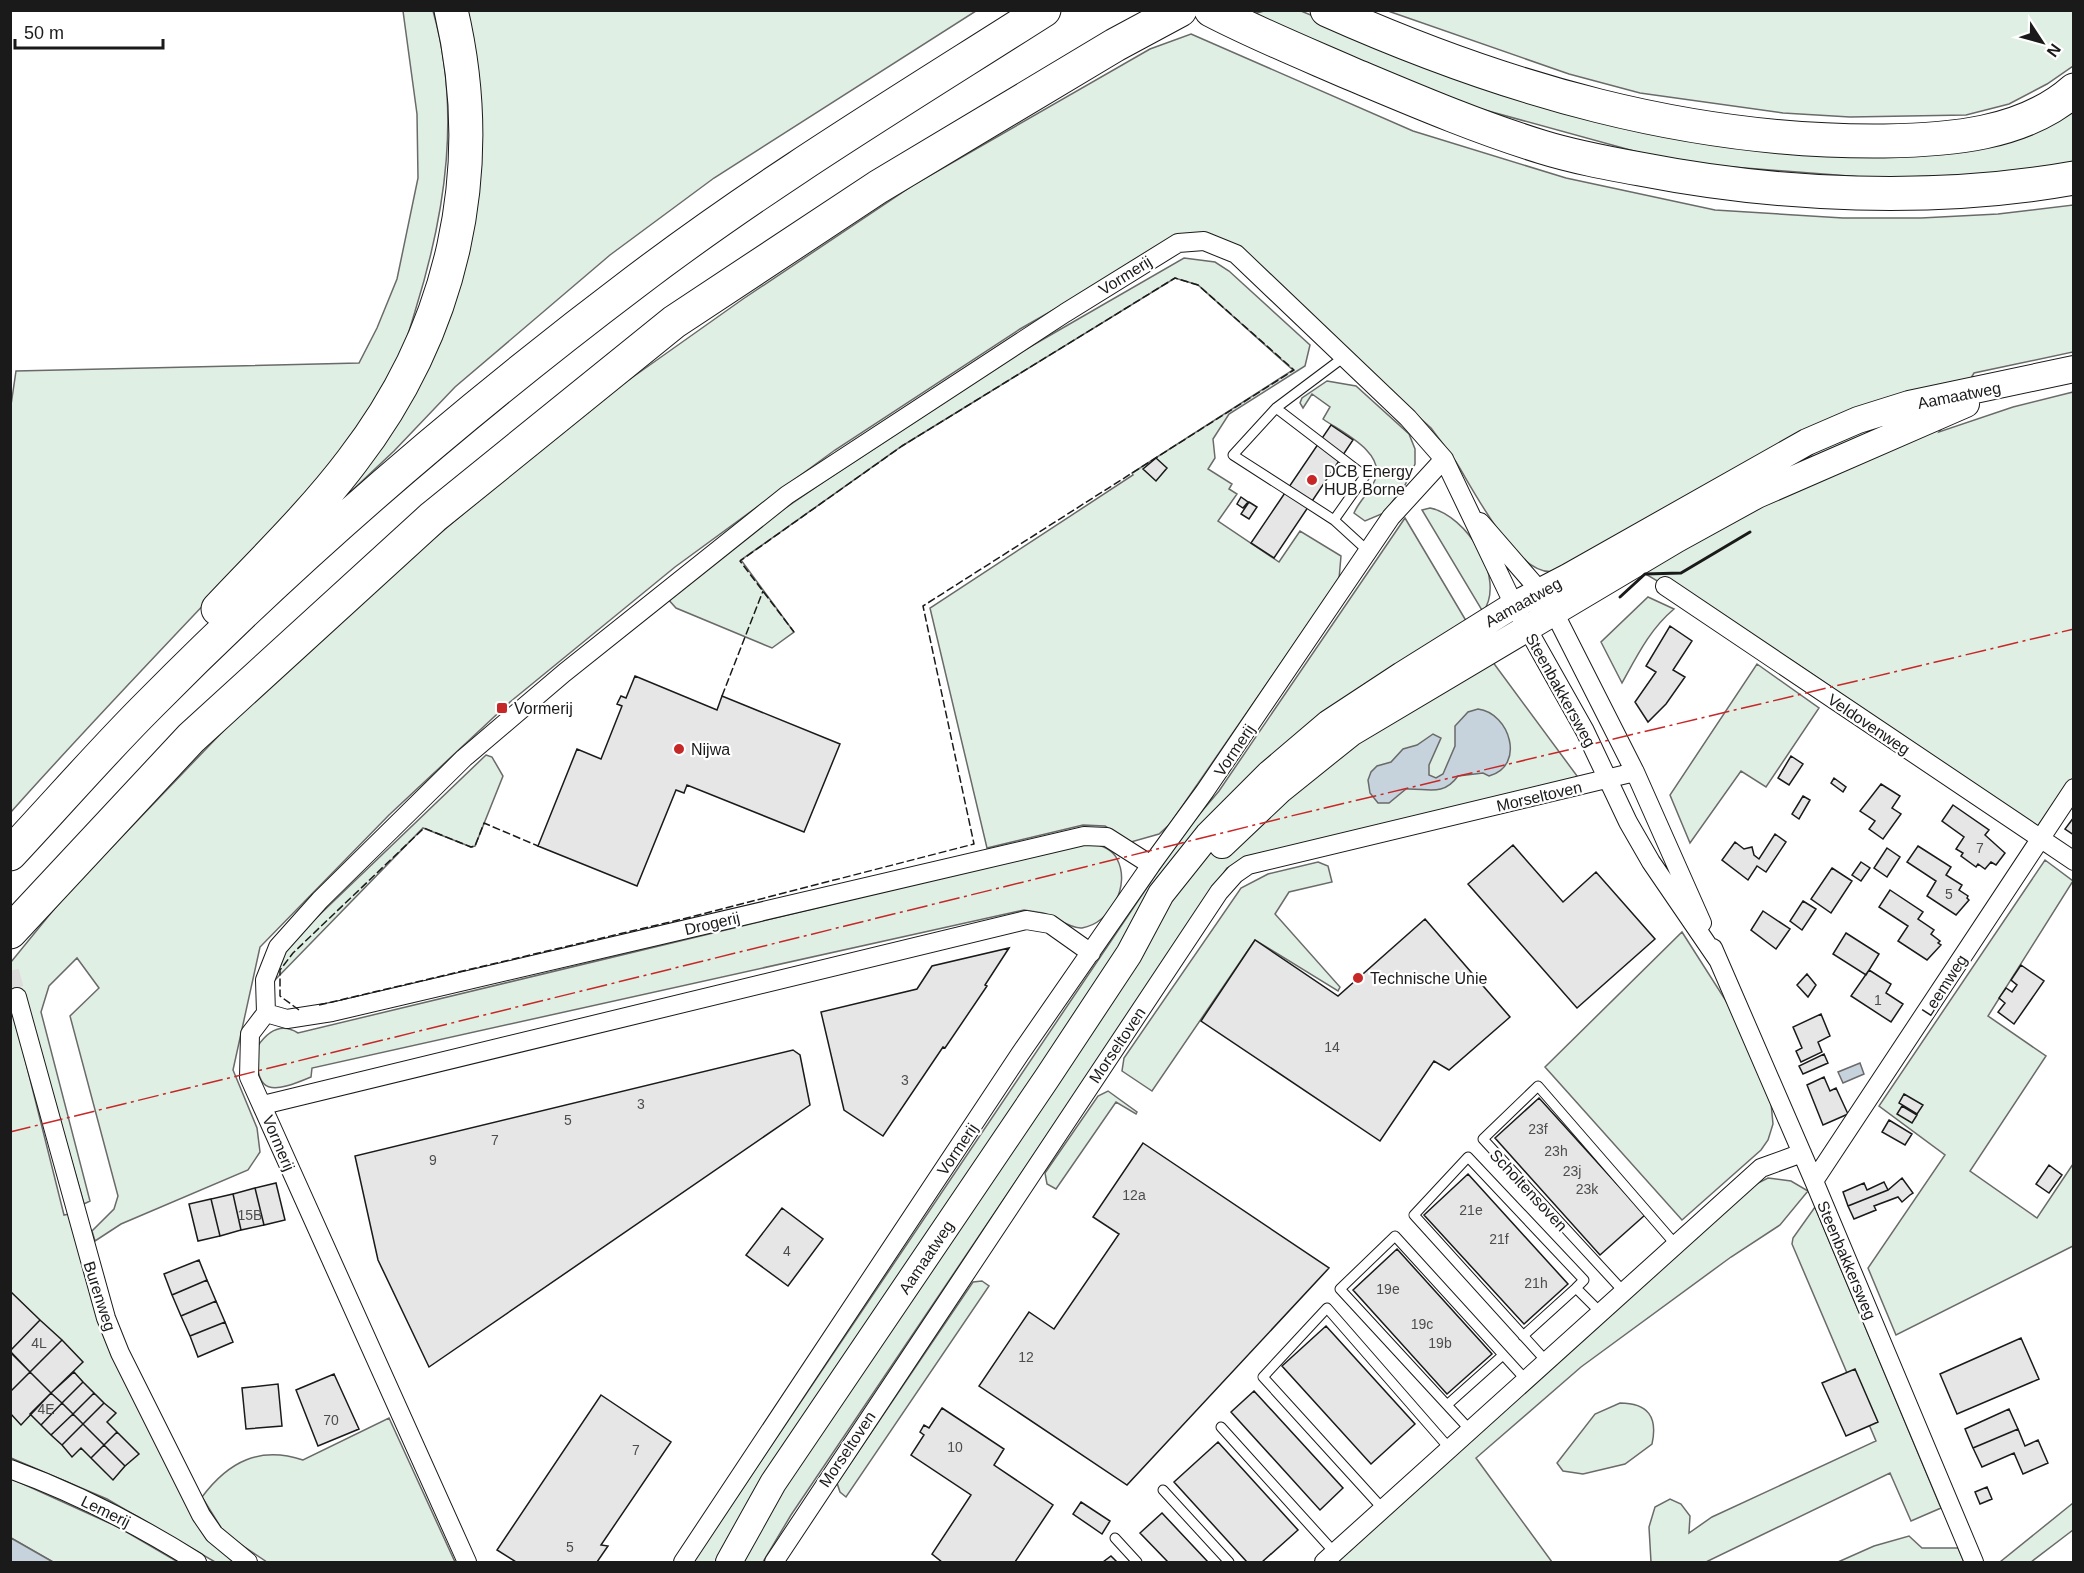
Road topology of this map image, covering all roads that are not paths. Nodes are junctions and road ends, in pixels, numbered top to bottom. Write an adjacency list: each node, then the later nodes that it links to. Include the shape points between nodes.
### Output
1 (451, 10): 21 (highway, via 460,60 467,150 456,241 431,326 395,397 353,461 205,623)
2 (1044, 10): 21 (highway, via 834,144 637,280 491,394 352,513)
3 (1180, 10): 29 (highway, via 878,187 674,322 433,517 200,730)
4 (1211, 10): 7 (highway, via 1448,115 1544,148 1693,179 1760,188 1886,192 1977,189)
5 (1328, 10): 6 (highway, via 1494,77 1624,114 1732,133 1866,141 1963,136 2025,118)
6 (2073, 90)
7 (2073, 178)
8 (1344, 357): 11 (lane); 12 (street, Vormerij); 34 (street, Vormerij, via 1236,254 1204,241 1178,243 786,495 564,673 465,758 320,900 278,947 265,981)
9 (2073, 369): 10 (main road, Aamaatweg)
10 (2009, 385): 17 (main road, Aamaatweg, via 1909,404 1807,442); 19 (main road, Aamaatweg, via 1757,495)
11 (1276, 408): 14 (lane, via 1365,476); 14 (lane, via 1233,454)
12 (1444, 459): 13 (street); 15 (street, Vormerij, via 1391,517)
13 (1473, 514): 17 (street, Steenbakkersweg); 18 (street, Steenbakkersweg)
14 (1334, 520): 15 (lane)
15 (1369, 552): 28 (street, Vormerij)
16 (1665, 586): 25 (street, Veldovenweg)
17 (1540, 591): 18 (main road, Aamaatweg); 19 (street, Steenbakkersweg)
18 (1514, 605): 20 (street, Steenbakkersweg); 31 (main road, Aamaatweg, via 1329,723 1269,774 1208,835 1161,894)
19 (1555, 614): 20 (main road, Aamaatweg); 22 (street, Steenbakkersweg)
20 (1527, 630): 23 (street, Steenbakkersweg, via 1547,660); 31 (main road, Aamaatweg, via 1352,733 1280,790 1215,851)
21 (146, 708): 26 (highway)
22 (1635, 772): 23 (street, Morseltoven); 32 (street, Steenbakkersweg)
23 (1609, 779): 32 (street, Steenbakkersweg, via 1651,862); 60 (street, Morseltoven, via 1248,865 1235,874 1219,892)
24 (2073, 788): 25 (street, Leemweg)
25 (2040, 839): 27 (street, Veldovenweg); 37 (street, Leemweg)
26 (10, 855)
27 (2073, 861)
28 (1150, 865): 30 (street, Vormerij); 34 (street, Drogerij, via 1107,837 1084,836 332,1012 287,1019)
29 (10, 932)
30 (1091, 953): 35 (street, via 1050,924 1026,920); 58 (street, Vormerij)
31 (1129, 954): 59 (main road, Aamaatweg, via 773,1483)
32 (1718, 960): 36 (street, Steenbakkersweg)
33 (17, 997): 56 (street, Burenweg, via 94,1283 120,1353 201,1515 214,1534)
34 (266, 1013): 35 (street, Vormerij, via 250,1034 249,1077)
35 (263, 1105): 57 (street, Vormerij)
36 (1802, 1153): 37 (street, Steenbakkersweg); 38 (street, via 1761,1168)
37 (1814, 1181): 63 (street, Steenbakkersweg)
38 (1676, 1245): 40 (street); 40 (lane, Scholtensoven, via 1538,1086 1483,1139)
39 (1576, 1288): 41 (lane); 42 (lane); 42 (lane, Scholtensoven, via 1584,1280 1468,1157 1414,1215)
40 (1624, 1293): 41 (street)
41 (1601, 1313): 44 (street)
42 (1523, 1336): 44 (lane, Scholtensoven)
43 (1503, 1355): 45 (lane); 46 (lane); 46 (lane, via 1395,1236 1340,1289)
44 (1547, 1362): 45 (street)
45 (1526, 1380): 48 (street)
46 (1448, 1405): 48 (lane)
47 (1221, 1427): 54 (lane)
48 (1470, 1430): 49 (street)
49 (1450, 1449): 52 (street); 52 (lane, via 1327,1308 1263,1377)
50 (10, 1469): 55 (street, Lemerij, via 106,1510)
51 (1163, 1490): 62 (lane)
52 (1383, 1509): 54 (street)
53 (1115, 1538): 61 (lane)
54 (1329, 1558)
55 (197, 1563)
56 (248, 1563)
57 (467, 1563)
58 (683, 1563)
59 (729, 1563)
60 (774, 1563)
61 (1137, 1563)
62 (1228, 1563)
63 (1974, 1563)

